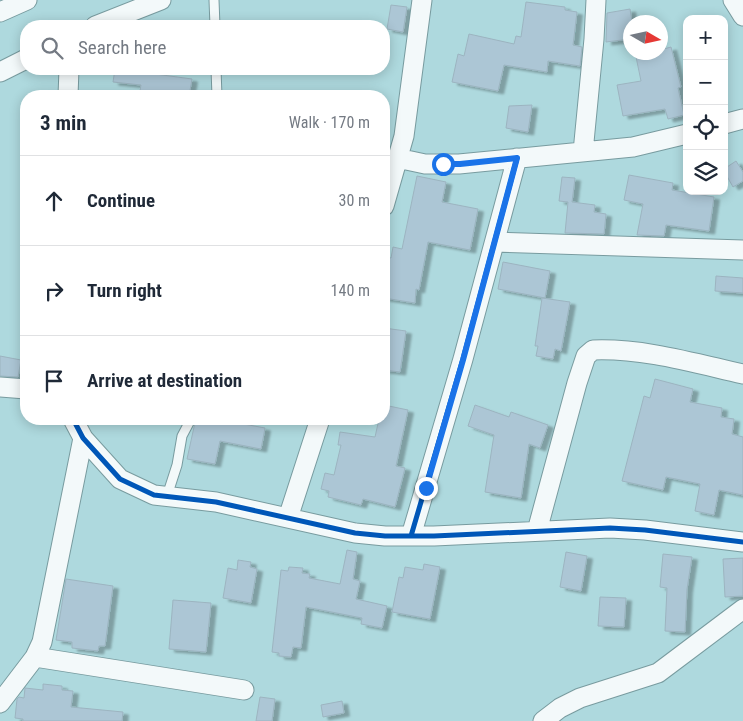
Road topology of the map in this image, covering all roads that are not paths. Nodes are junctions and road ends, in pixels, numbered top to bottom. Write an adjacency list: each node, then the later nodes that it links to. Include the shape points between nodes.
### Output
1 (27, 0): 7 (street)
2 (161, 0): 9 (street)
3 (214, 0): 10 (lane)
4 (422, 0): 21 (street, via 404,136)
5 (596, 0): 20 (street)
6 (733, 0): 8 (street)
7 (0, 12)
8 (743, 16)
9 (110, 20)
10 (215, 20)
11 (20, 63): 12 (street)
12 (0, 72)
13 (70, 75): 15 (street)
14 (216, 75): 16 (lane)
15 (68, 90)
16 (217, 90)
17 (743, 118): 18 (street)
18 (728, 123)
19 (683, 135): 20 (street, via 633,147)
20 (583, 152): 22 (street)
21 (398, 158): 22 (street, via 425,164 460,164); 23 (street)
22 (517, 158): 24 (street)
23 (390, 185)
24 (494, 242): 25 (street); 36 (street)
25 (743, 250)
26 (743, 374): 35 (street, via 671,358 621,350 593,350 586,356 577,383)
27 (0, 387): 28 (street)
28 (20, 389)
29 (76, 425): 32 (street)
30 (188, 425): 33 (lane)
31 (318, 425): 34 (street)
32 (83, 438): 33 (street, via 120,478 154,495); 39 (street, via 42,642)
33 (167, 496): 34 (street, via 216,502)
34 (288, 518): 36 (street, via 356,533)
35 (537, 532): 36 (street); 37 (street, via 627,529)
36 (411, 536)
37 (743, 542)
38 (743, 609): 42 (street, via 658,673 580,698)
39 (36, 657): 40 (street); 41 (street)
40 (244, 690)
41 (0, 702)
42 (543, 721)

